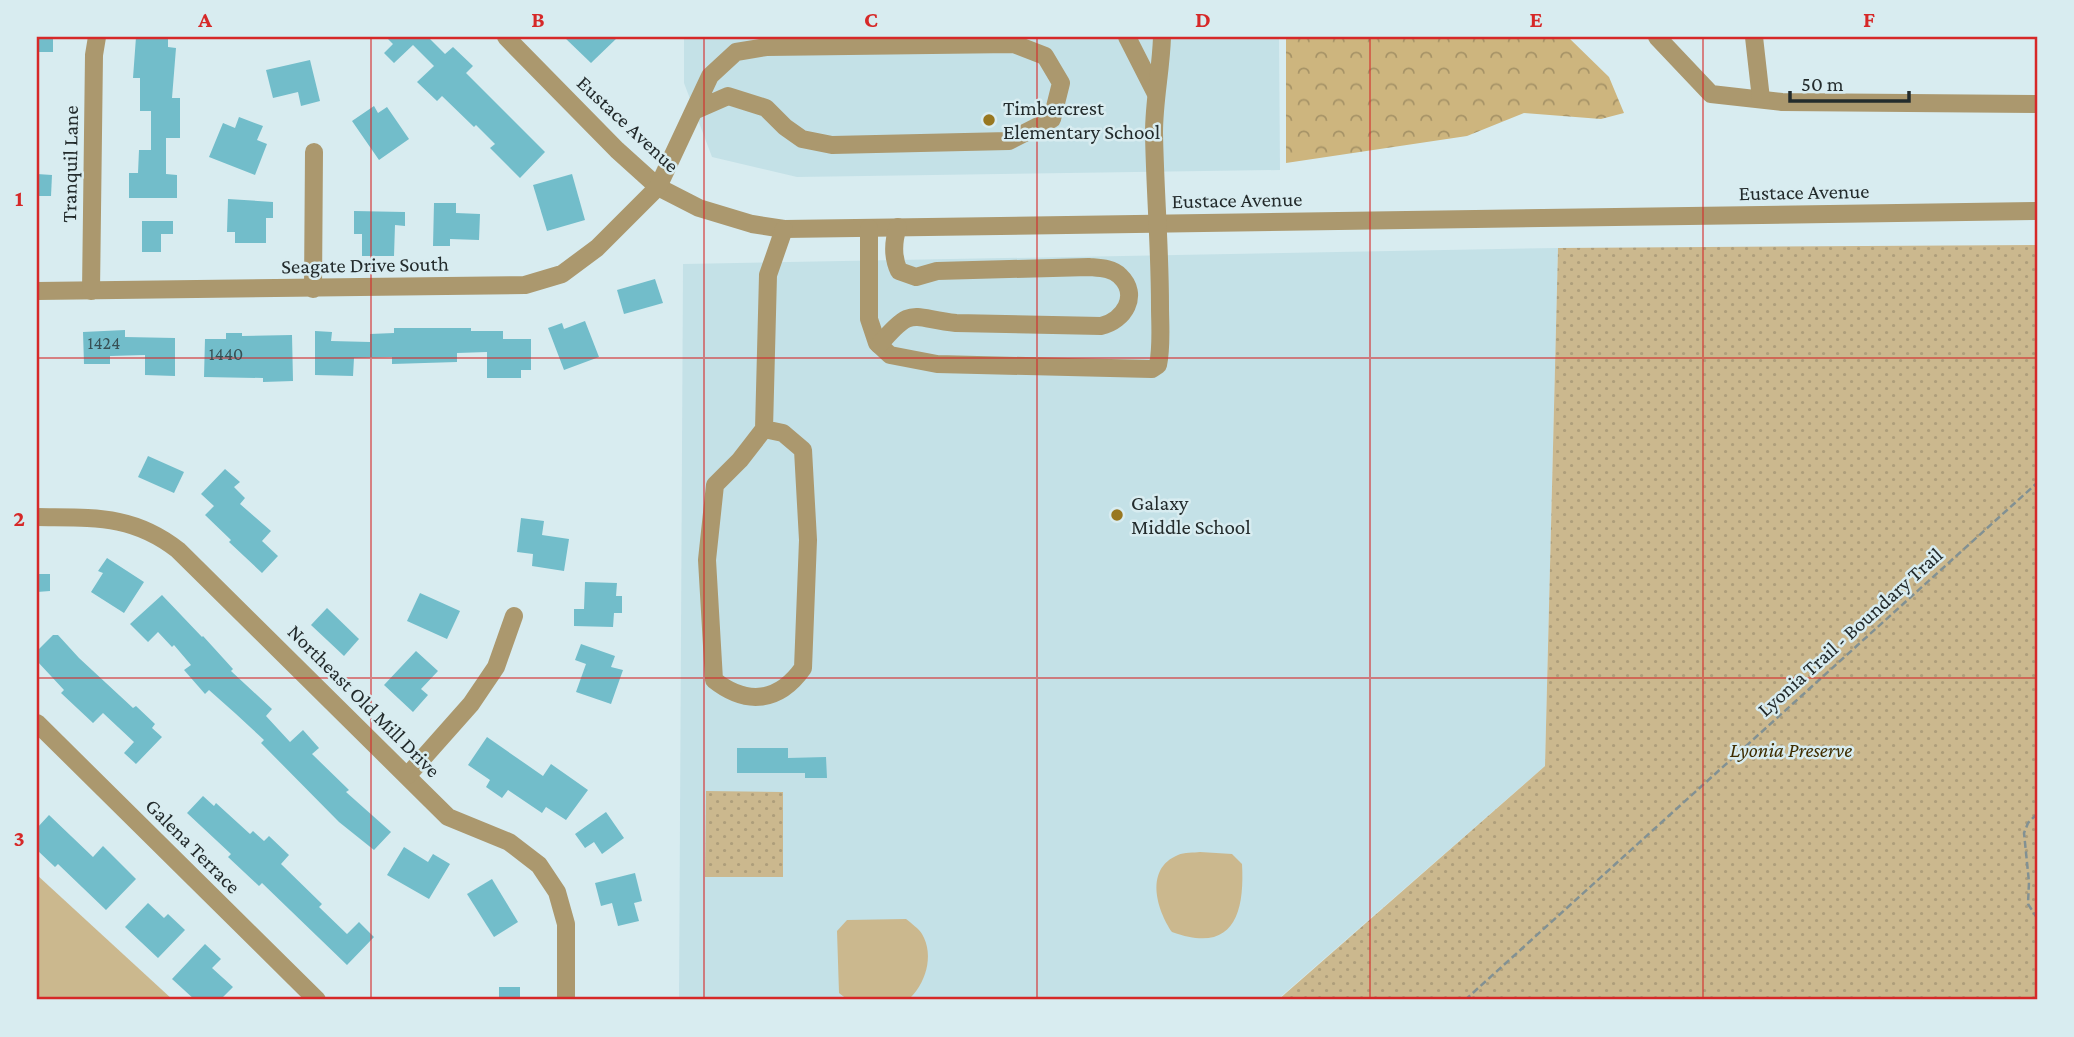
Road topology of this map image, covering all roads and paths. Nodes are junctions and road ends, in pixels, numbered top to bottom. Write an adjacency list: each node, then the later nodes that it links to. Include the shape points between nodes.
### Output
1 (97, 37): 21 (street, Tranquil Lane)
2 (506, 37): 13 (street, Eustace Avenue)
3 (1127, 37): 8 (street)
4 (1162, 37): 8 (street)
5 (1657, 37): 7 (street)
6 (1754, 37): 9 (street)
7 (1671, 44): 9 (street, via 1712,94)
8 (1156, 92): 15 (street)
9 (1761, 99): 10 (street)
10 (2037, 104)
11 (696, 110): 11 (street, Seagate Drive South, via 728,96 766,108 802,139 832,145 1009,141 1052,119 1061,83 1045,56 1014,44 766,47 736,52 710,76); 13 (street, Seagate Drive South)
12 (314, 152): 19 (street)
13 (658, 187): 18 (street, Eustace Avenue, via 699,208); 19 (street, Seagate Drive South, via 588,255 562,274 525,285)
14 (2037, 211): 15 (street, Eustace Avenue)
15 (1157, 224): 16 (street, Eustace Avenue); 22 (street, via 1160,359 1152,369 937,364 890,355)
16 (898, 227): 17 (street, Eustace Avenue); 22 (street, via 893,241 895,262 899,271 916,277 937,271 1089,267 1122,278 1128,304 1124,314 1101,326 956,324 917,315 901,321)
17 (869, 228): 18 (street, Eustace Avenue); 22 (street, via 869,319)
18 (784, 229): 23 (street, via 768,275)
19 (313, 289): 21 (street, Seagate Drive South)
20 (37, 291): 21 (street, Seagate Drive South)
21 (91, 292)
22 (879, 345)
23 (764, 429): 23 (street, via 715,485 707,560 714,680 729,691 759,698 792,684 803,668 808,540 803,450 783,433)
24 (2037, 483): 33 (path, Lyonia Trail - Boundary Trail)
25 (37, 517): 28 (street, Northeast Old Mill Drive, via 116,520 160,535)
26 (514, 616): 28 (street, via 496,667 471,704)
27 (37, 723): 31 (street, Galena Terrace)
28 (408, 775): 32 (street, Northeast Old Mill Drive, via 448,817 509,842 547,874 566,924)
29 (2037, 814): 30 (path, via 2024,833 2028,904)
30 (2037, 918)
31 (317, 1000)
32 (566, 1000)
33 (1465, 1000)

